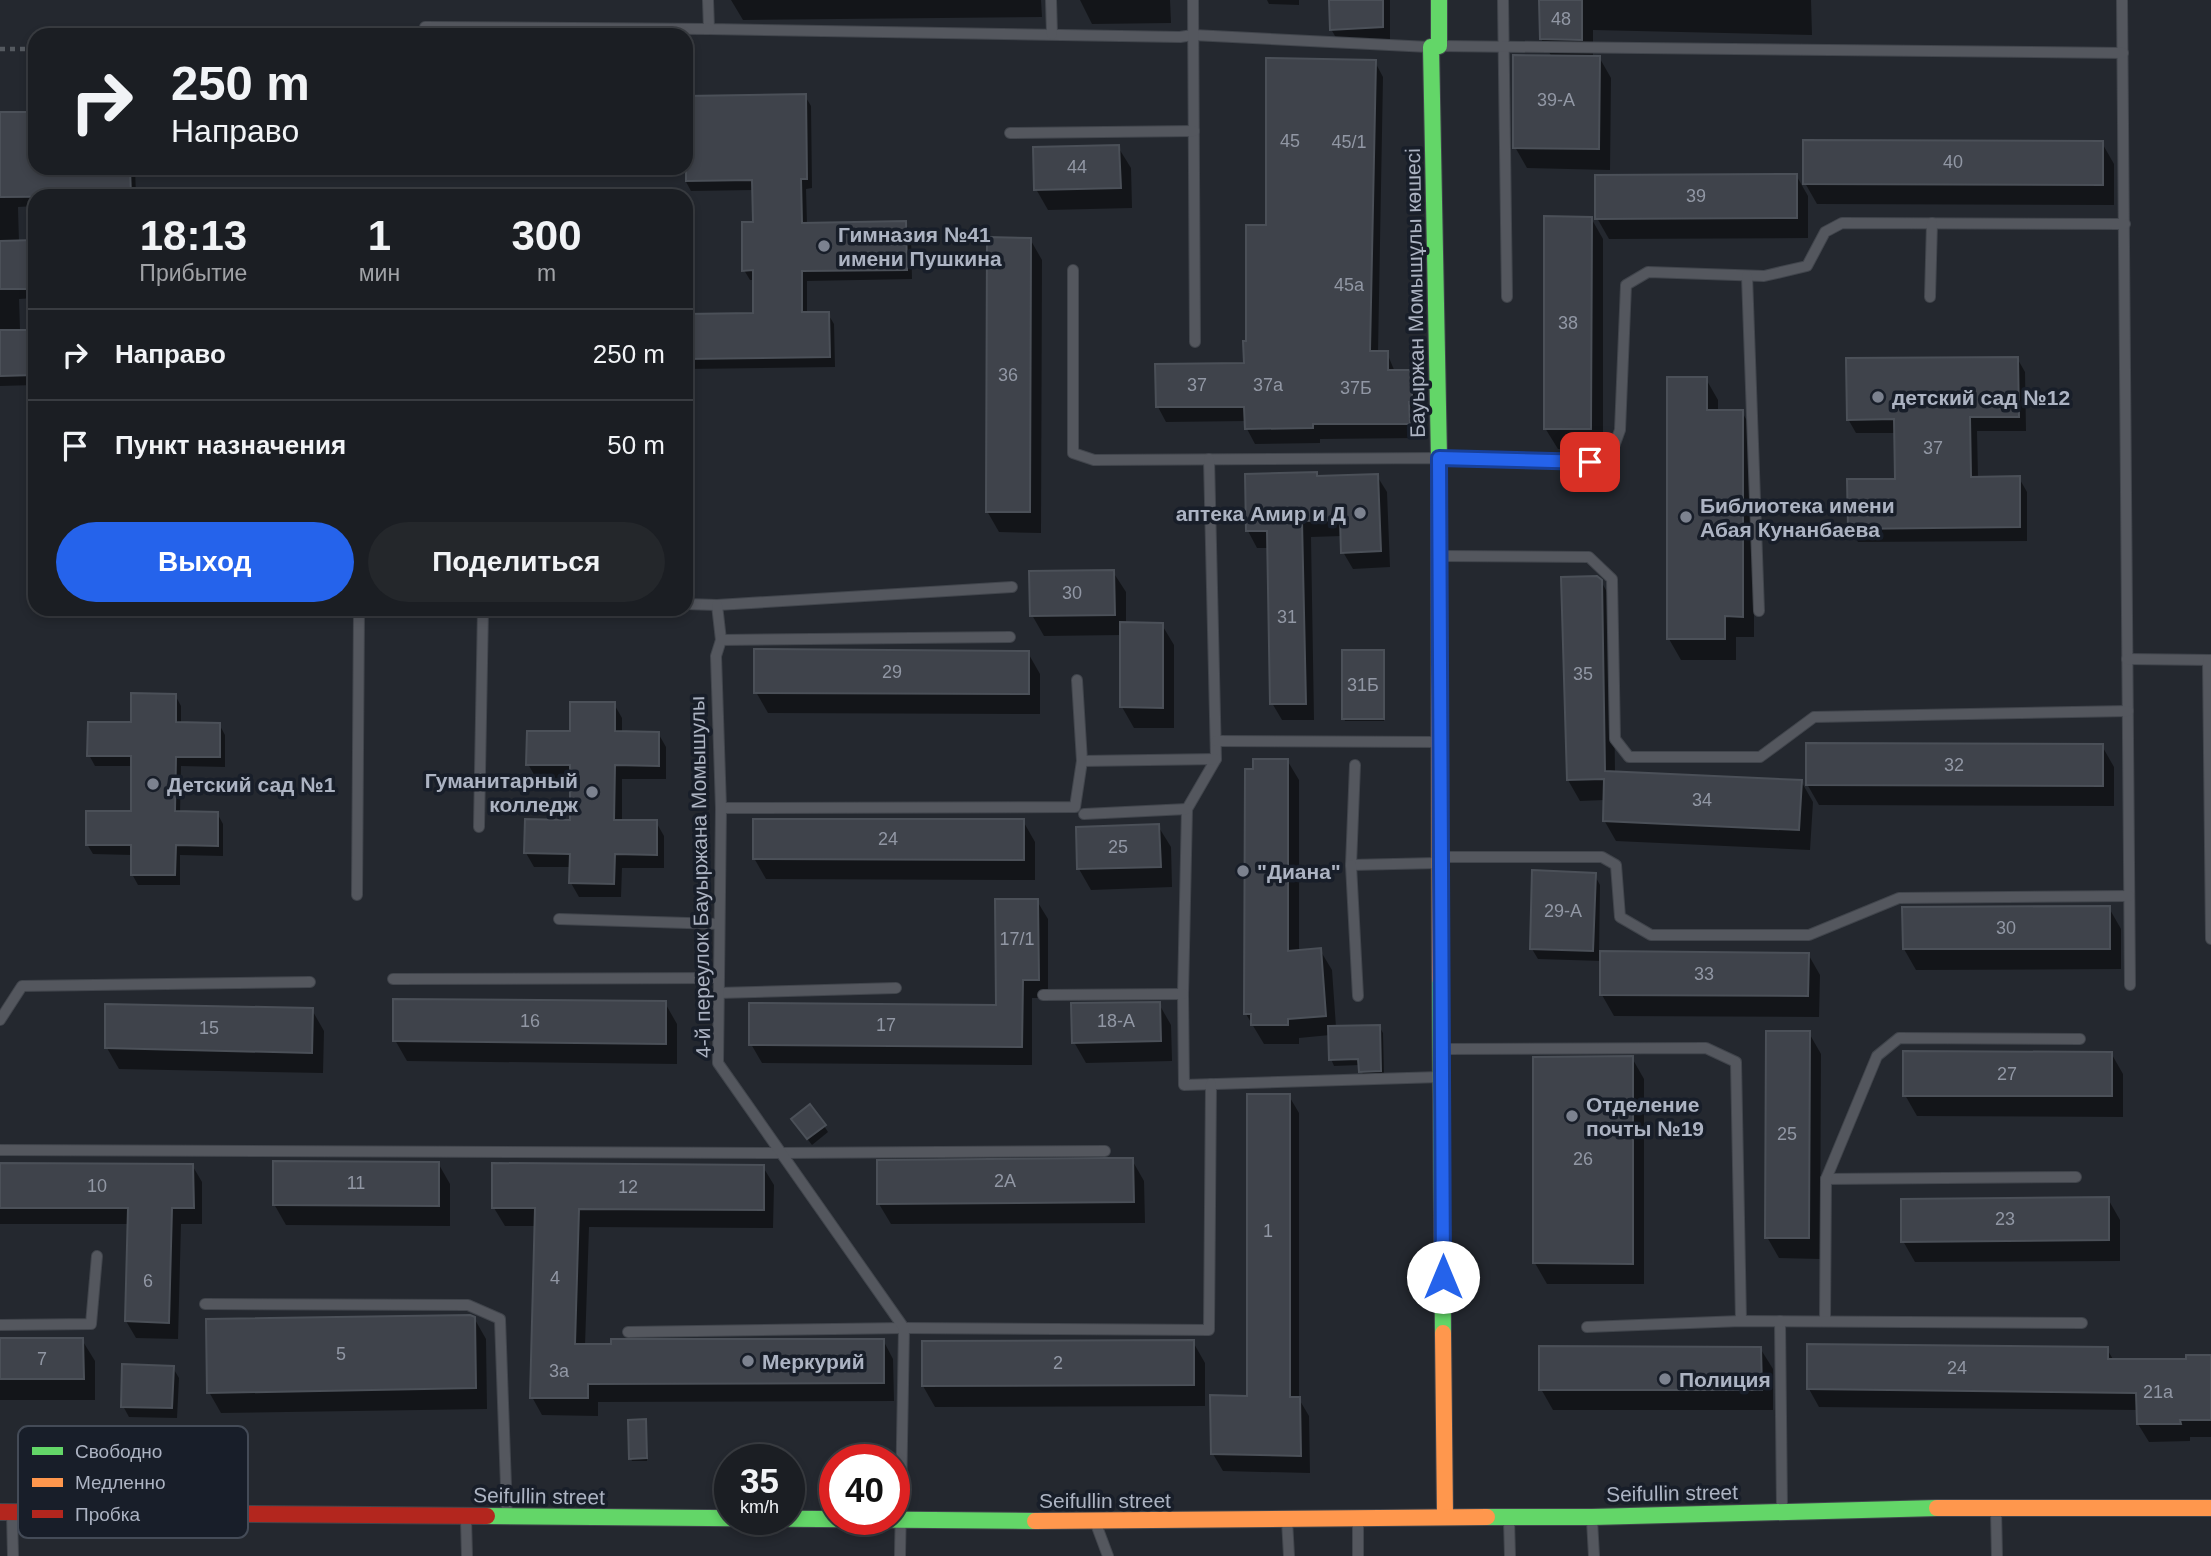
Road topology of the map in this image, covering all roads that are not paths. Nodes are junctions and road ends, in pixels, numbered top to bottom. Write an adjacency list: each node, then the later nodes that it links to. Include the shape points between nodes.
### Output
1 (708, 0): 10 (lane)
2 (1051, 0): 11 (lane)
3 (1193, 0): 12 (lane)
4 (1439, 0): 14 (street, Бауыржан Момышұлы көшесі)
5 (1503, 0): 13 (lane)
6 (2122, 0): 15 (lane)
7 (425, 27): 8 (lane)
8 (567, 28)
9 (693, 29): 10 (lane)
10 (709, 29): 11 (lane)
11 (1052, 34): 12 (lane)
12 (1193, 35): 14 (lane); 16 (lane)
13 (1503, 45): 14 (lane); 15 (lane); 22 (lane)
14 (1435, 46): 25 (street, Бауыржан Момышұлы көшесі)
15 (2123, 52): 19 (lane)
16 (1194, 131): 17 (lane); 24 (lane)
17 (1010, 133)
18 (1932, 223): 19 (lane); 21 (lane, via 1842,223 1825,232 1807,267); 23 (lane)
19 (2125, 224): 36 (lane)
20 (1073, 270): 26 (lane, via 1073,453 1094,460)
21 (1747, 276): 25 (lane, via 1648,272 1626,285 1620,430 1612,452 1590,462); 31 (lane)
22 (1507, 297)
23 (1930, 297)
24 (1195, 342)
25 (1439, 458): 26 (lane); 27 (street, Бауыржан Момышұлы көшесі)
26 (1209, 459): 40 (lane)
27 (1439, 556): 39 (lane, via 1589,557 1612,579 1615,739 1629,757 1760,757 1814,717); 41 (street, Бауыржан Момышұлы көшесі)
28 (1012, 587): 30 (lane)
29 (693, 604): 30 (lane)
30 (717, 605): 35 (lane, 4-й переулок Бауыржана Момышулы)
31 (1759, 611)
32 (359, 616): 51 (lane)
33 (484, 616): 48 (lane)
34 (1010, 637): 35 (lane)
35 (721, 640): 45 (lane, 4-й переулок Бауыржана Момышулы, via 716,656)
36 (2127, 659): 37 (lane); 39 (lane)
37 (2209, 660): 55 (lane)
38 (1077, 680): 43 (lane)
39 (2128, 710): 52 (lane)
40 (1216, 741): 41 (lane); 42 (lane)
41 (1440, 741): 49 (street, Бауыржан Момышұлы көшесі)
42 (1216, 759): 43 (lane); 46 (lane)
43 (1082, 761): 45 (lane, via 1075,807)
44 (1355, 765): 50 (lane)
45 (721, 808): 54 (lane, 4-й переулок Бауыржана Момышулы)
46 (1187, 809): 47 (lane); 62 (lane)
47 (1084, 814)
48 (479, 827)
49 (1440, 860): 50 (lane); 52 (lane, via 1602,857 1616,865 1620,917 1651,935 1809,935 1899,898); 67 (street, Бауыржан Момышұлы көшесі)
50 (1352, 865): 64 (lane)
51 (357, 895)
52 (2129, 896): 59 (lane)
53 (559, 919): 54 (lane)
54 (719, 924): 56 (lane, 4-й переулок Бауыржана Момышулы)
55 (2211, 939)
56 (718, 978): 57 (lane); 61 (lane, 4-й переулок Бауыржана Момышулы)
57 (393, 979)
58 (310, 982): 65 (lane, via 22,986)
59 (2130, 985)
60 (896, 988): 61 (lane)
61 (718, 993): 72 (lane, 4-й переулок Бауыржана Момышулы, via 718,1063)
62 (1183, 994): 63 (lane); 69 (lane, via 1184,1085)
63 (1043, 995)
64 (1358, 996)
65 (0, 1020)
66 (2080, 1039): 74 (lane, via 1899,1038 1877,1056)
67 (1441, 1049): 68 (street, Бауыржан Момышұлы көшесі); 77 (lane, via 1706,1048 1735,1062)
68 (1441, 1077): 69 (lane); 91 (street, Бауыржан Момышұлы көшесі)
69 (1211, 1084): 83 (lane, via 1209,1330)
70 (0, 1150): 72 (lane)
71 (1105, 1151): 72 (lane)
72 (781, 1153): 83 (lane, 4-й переулок Бауыржана Момышулы)
73 (2076, 1177): 74 (lane)
74 (1826, 1179): 79 (lane)
75 (97, 1256): 81 (lane, via 91,1324)
76 (205, 1304): 93 (lane, via 468,1305 500,1319)
77 (1741, 1321): 78 (lane); 82 (lane)
78 (1780, 1321): 79 (lane); 89 (lane)
79 (1825, 1321): 80 (lane)
80 (2082, 1323)
81 (0, 1325)
82 (1587, 1327)
83 (904, 1328): 84 (lane); 85 (lane)
84 (628, 1332)
85 (902, 1444)
86 (1996, 1507): 87 (street, Seifullin street); 89 (street, Seifullin street); 110 (lane)
87 (2211, 1508)
88 (6, 1512): 102 (lane)
89 (1782, 1512): 96 (street, Seifullin street)
90 (248, 1515): 92 (street, Seifullin street)
91 (1445, 1516): 94 (street, Seifullin street); 95 (street, Seifullin street)
92 (466, 1517): 93 (street, Seifullin street); 103 (lane)
93 (507, 1517): 98 (street, Seifullin street)
94 (1357, 1517): 97 (street, Seifullin street); 107 (lane)
95 (1510, 1517): 96 (street, Seifullin street); 108 (lane)
96 (1592, 1517): 109 (lane)
97 (1287, 1519): 100 (street, Seifullin street); 106 (lane)
98 (819, 1520)
99 (910, 1521): 100 (street, Seifullin street)
100 (1094, 1521): 105 (lane)
101 (900, 1535): 104 (lane)
102 (13, 1556)
103 (467, 1556)
104 (900, 1556)
105 (1108, 1556)
106 (1289, 1556)
107 (1358, 1556)
108 (1510, 1556)
109 (1594, 1556)
110 (1997, 1556)

